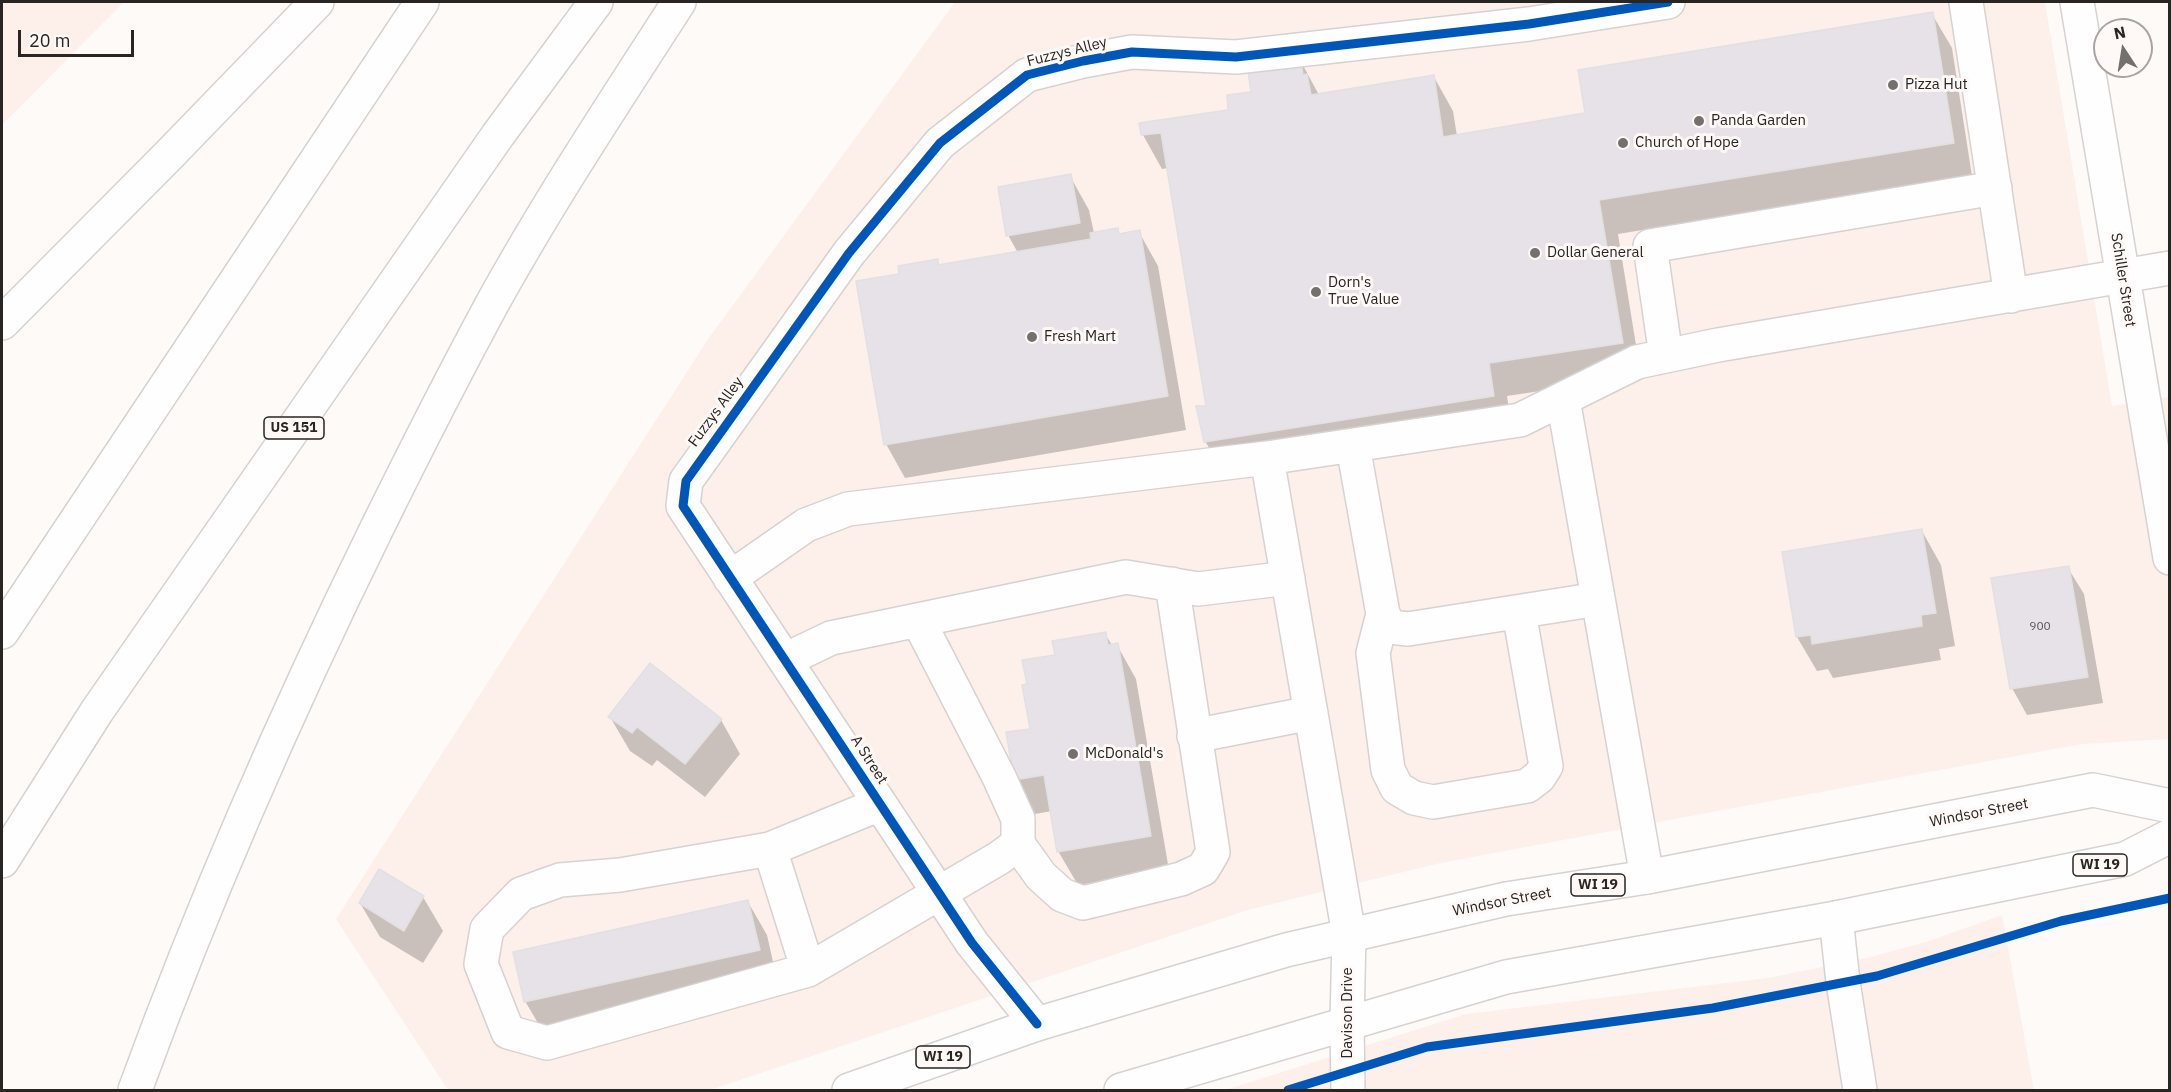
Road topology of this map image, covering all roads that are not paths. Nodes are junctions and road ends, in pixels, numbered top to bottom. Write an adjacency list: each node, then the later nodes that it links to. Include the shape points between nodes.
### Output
1 (317, 2): 12 (main road)
2 (422, 2): 27 (main road)
3 (596, 2): 36 (main road, US 151, via 498,135 97,711)
4 (679, 2): 44 (main road, via 493,302 423,435 251,796 171,992)
5 (1668, 2): 18 (main road, Fuzzys Alley, via 1529,24 1236,57 1132,52 1028,75 940,143 849,253 686,481)
6 (1966, 2): 8 (main road)
7 (2076, 2): 10 (main road, Schiller Street)
8 (1995, 188): 11 (main road); 13 (main road, via 1650,246)
9 (2169, 268): 10 (main road)
10 (2122, 277): 11 (main road); 15 (main road, Schiller Street)
11 (2011, 296): 13 (main road)
12 (2, 322)
13 (1666, 356): 14 (main road, via 1637,362)
14 (1563, 399): 16 (main road, via 1520,420); 23 (main road)
15 (2160, 445): 19 (main road, Schiller Street)
16 (1353, 446): 17 (main road); 25 (main road)
17 (1267, 458): 20 (main road, via 848,508 806,525); 21 (main road, Davison Drive)
18 (683, 506): 20 (main road, A Street)
19 (2169, 558)
20 (730, 578): 28 (main road, A Street)
21 (1288, 578): 22 (main road, via 1198,589); 29 (main road, Davison Drive)
22 (1172, 584): 26 (main road, via 1126,577); 30 (main road)
23 (1598, 599): 24 (main road); 37 (main road)
24 (1519, 612): 25 (main road, via 1408,629 1390,627); 25 (main road, via 1546,766 1527,786 1432,802 1397,788 1388,770 1373,652)
25 (1383, 614)
26 (918, 620): 28 (main road, via 831,638); 34 (main road, via 1018,819)
27 (2, 632)
28 (785, 660): 31 (main road, A Street)
29 (1311, 713): 30 (main road); 40 (main road, Davison Drive)
30 (1194, 736): 34 (main road, via 1213,852 1203,869 1181,879 1083,903 1062,895 1041,876)
31 (880, 804): 35 (main road); 38 (main road, A Street)
32 (2169, 806): 37 (main road, Windsor Street / WI 19, via 2093,790)
33 (2169, 836): 39 (main road, WI 19, via 2125,859)
34 (1018, 844): 38 (main road)
35 (770, 849): 41 (main road); 41 (main road, via 620,875 560,880 520,894 487,929 481,964 508,1032 547,1043)
36 (2, 861)
37 (1647, 877): 40 (main road, Windsor Street / WI 19, via 1506,899)
38 (939, 894): 41 (main road); 43 (main road, A Street, via 972,943)
39 (1836, 918): 42 (main road, WI 19, via 1506,977); 48 (main road)
40 (1349, 935): 42 (main road, Davison Drive); 43 (main road, Windsor Street / WI 19)
41 (808, 970)
42 (1347, 1023): 46 (main road, WI 19); 47 (main road, Davison Drive)
43 (1037, 1024): 45 (main road, Windsor Street / WI 19)
44 (140, 1084)
45 (849, 1090)
46 (1121, 1090)
47 (1348, 1090)
48 (1860, 1090)

